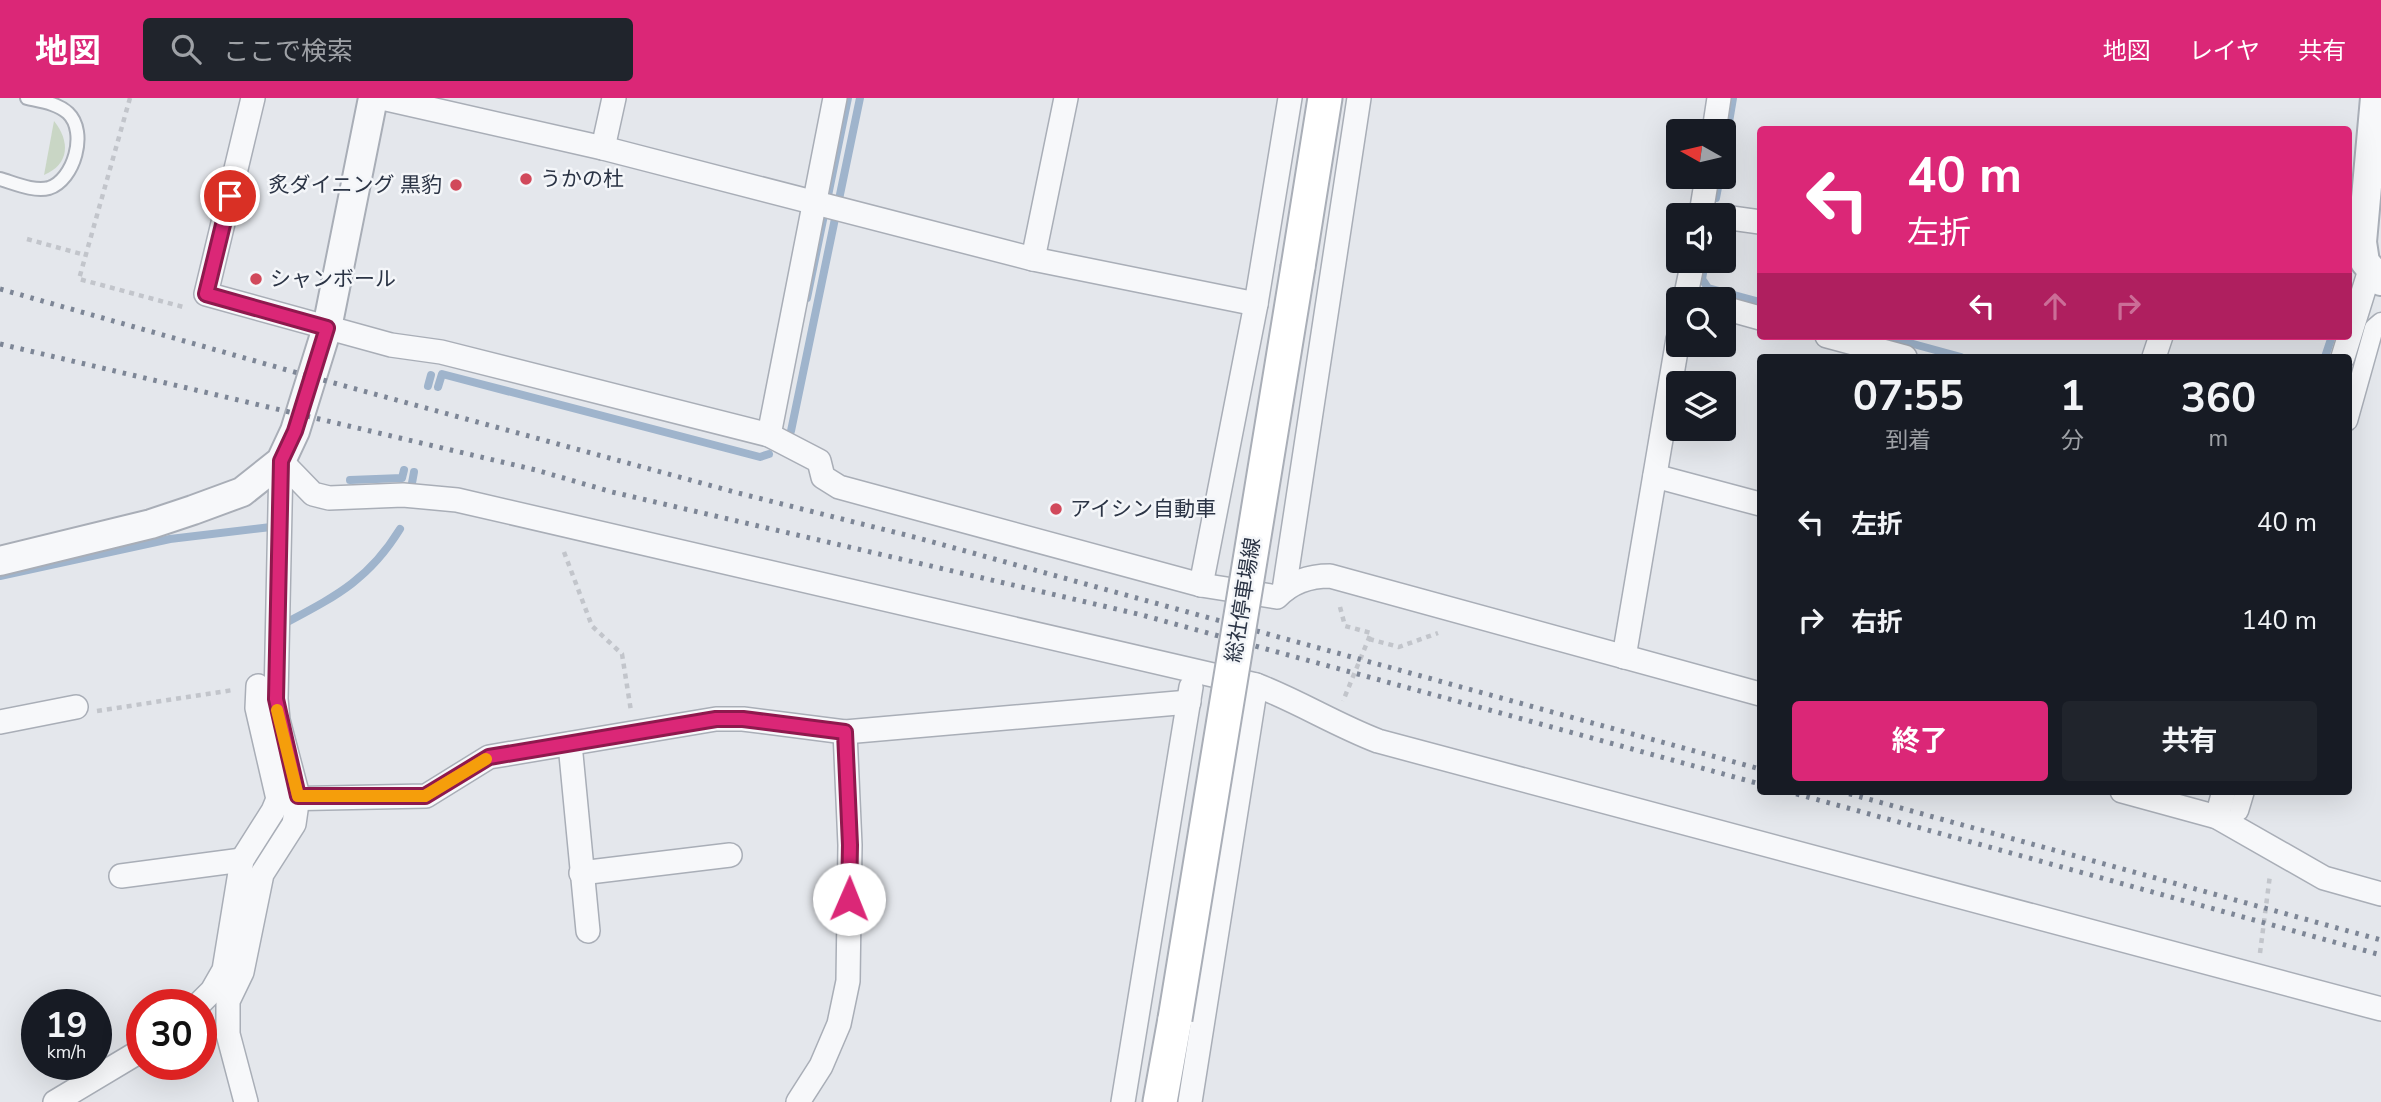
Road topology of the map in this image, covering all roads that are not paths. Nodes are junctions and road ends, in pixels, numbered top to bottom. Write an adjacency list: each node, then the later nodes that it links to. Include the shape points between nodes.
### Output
1 (27, 98): 15 (lane, via 59,106 74,120 78,138 71,165 49,188)
2 (253, 98): 25 (street, via 206,294)
3 (373, 98): 25 (street)
4 (382, 98): 14 (street)
5 (614, 98): 14 (street)
6 (835, 98): 16 (street)
7 (1066, 98): 19 (street)
8 (1290, 98): 21 (street)
9 (1325, 98): 69 (main road, 総社停車場線, bridge)
10 (1359, 98): 37 (street)
11 (1719, 98): 13 (street)
12 (2375, 98): 20 (street, via 2361,242)
13 (1716, 119)
14 (603, 148): 16 (street)
15 (0, 179)
16 (826, 204): 19 (street); 31 (street)
17 (1736, 219): 18 (street)
18 (1757, 222)
19 (1033, 259): 21 (street)
20 (2375, 275): 26 (street)
21 (1256, 304): 36 (street)
22 (1736, 311): 23 (street)
23 (1757, 317)
24 (2381, 322): 30 (street, via 2374,328)
25 (327, 328): 31 (street); 32 (street)
26 (2352, 334)
27 (1842, 340): 28 (street)
28 (1894, 354)
29 (1675, 357): 33 (street)
30 (2352, 407)
31 (769, 435): 36 (street, via 819,461 823,477 839,486)
32 (281, 461): 35 (street, via 242,492 193,510); 39 (street, via 313,494 328,498 403,495 457,500); 51 (street, via 278,720)
33 (1655, 475): 34 (street); 38 (street)
34 (1757, 503)
35 (0, 561)
36 (1201, 585): 37 (street, via 1266,597 1277,597)
37 (1284, 590): 38 (street, via 1311,576 1330,576)
38 (1623, 657): 42 (street)
39 (1194, 671): 40 (street); 43 (street)
40 (1256, 685): 63 (street, via 1378,741); 70 (street)
41 (258, 686): 51 (street, via 257,708)
42 (1757, 693)
43 (1189, 702): 46 (street); 68 (street)
44 (76, 707): 45 (street)
45 (0, 722)
46 (845, 732): 47 (street, via 716,719); 67 (street, via 850,845 848,981 839,1024 821,1066)
47 (570, 744): 51 (street, via 489,757 425,796); 56 (street)
48 (2137, 795): 53 (street)
49 (2223, 795): 53 (street)
50 (2244, 795): 52 (street)
51 (288, 797): 55 (street, via 273,811); 61 (street, via 294,824 262,874 242,972)
52 (2239, 811)
53 (2217, 817): 58 (street, via 2324,878)
54 (730, 855): 56 (street)
55 (242, 860): 57 (street); 60 (street)
56 (582, 873): 59 (street)
57 (121, 876)
58 (2381, 894)
59 (587, 931)
60 (217, 989)
61 (217, 995)
62 (217, 1008): 66 (street)
63 (2381, 1009)
64 (126, 1060): 65 (street)
65 (55, 1102)
66 (246, 1102)
67 (797, 1102)
68 (1123, 1102)
69 (1160, 1102)
70 (1190, 1102)

